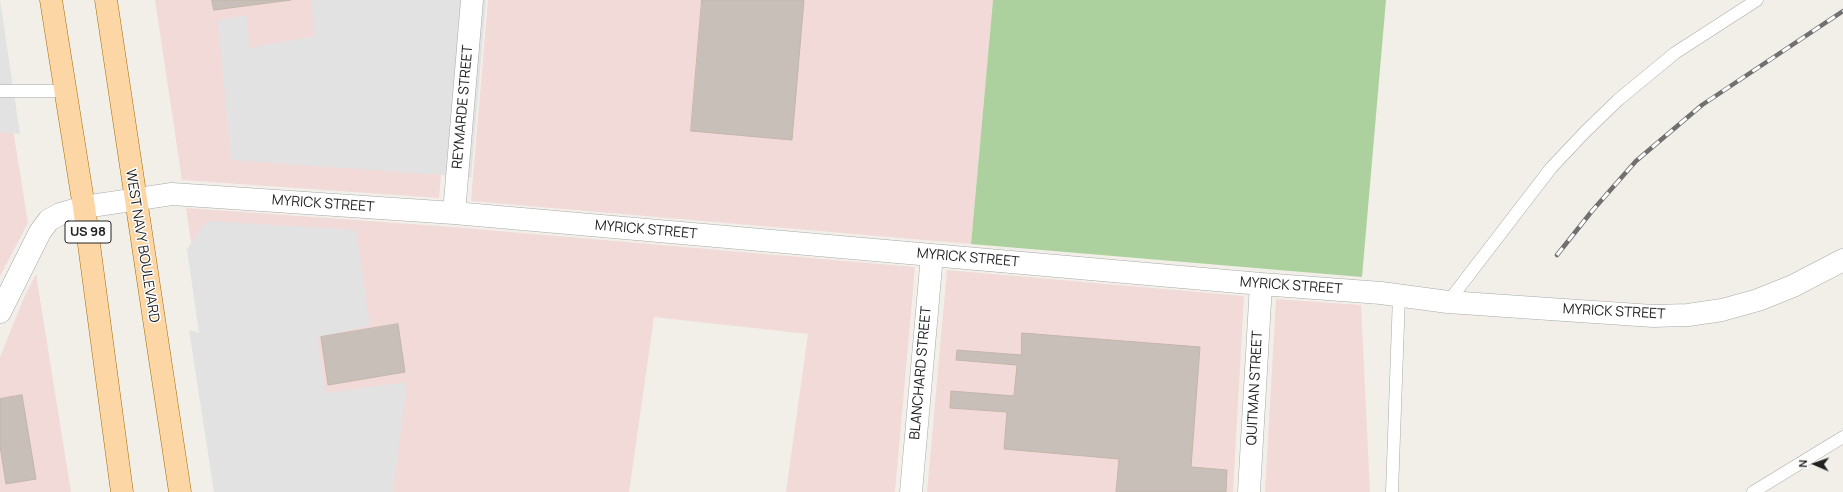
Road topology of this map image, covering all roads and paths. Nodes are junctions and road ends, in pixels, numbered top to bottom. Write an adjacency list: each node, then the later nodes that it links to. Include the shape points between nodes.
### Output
1 (51, 0): 6 (main road, US 98)
2 (106, 0): 7 (main road, WEST NAVY BOULEVARD)
3 (472, 0): 9 (street, REYMARDE STREET)
4 (1757, 0): 14 (lane, via 1675,53 1618,100 1585,132 1551,168)
5 (0, 90): 6 (lane)
6 (67, 91): 8 (main road, US 98)
7 (135, 199): 8 (street, MYRICK STREET); 9 (street, MYRICK STREET, via 167,194 193,194); 18 (main road, WEST NAVY BOULEVARD)
8 (84, 207): 15 (street, MYRICK STREET, via 49,220 40,232); 17 (main road, US 98)
9 (454, 213): 10 (street, MYRICK STREET)
10 (932, 255): 12 (street, MYRICK STREET); 19 (street, BLANCHARD STREET)
11 (1843, 260): 14 (street, MYRICK STREET, via 1793,286 1758,300 1722,310 1688,315 1616,314)
12 (1261, 284): 13 (street, MYRICK STREET); 20 (street, QUITMAN STREET)
13 (1399, 296): 14 (street, MYRICK STREET); 21 (lane)
14 (1448, 302)
15 (0, 312)
16 (1843, 437): 22 (lane)
17 (122, 492)
18 (180, 492)
19 (911, 492)
20 (1249, 492)
21 (1392, 492)
22 (1752, 492)

